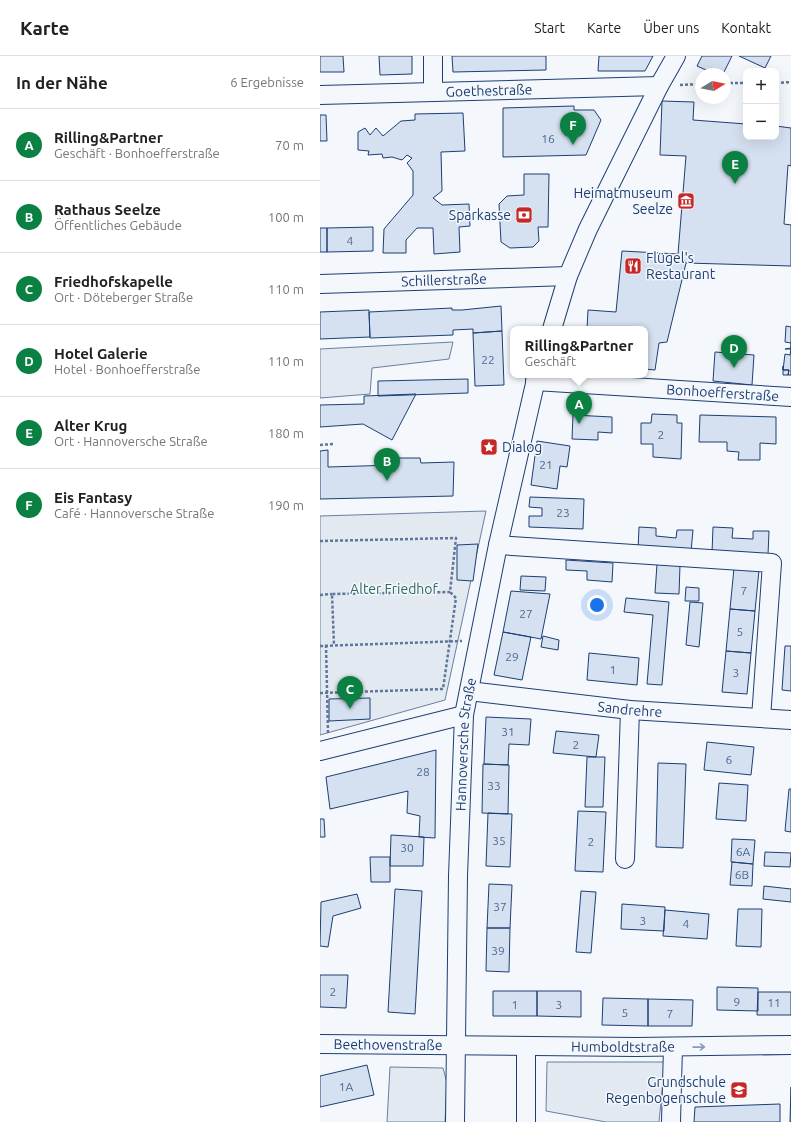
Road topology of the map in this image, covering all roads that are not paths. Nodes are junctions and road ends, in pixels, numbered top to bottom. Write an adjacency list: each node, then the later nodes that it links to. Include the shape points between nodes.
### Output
1 (433, 56): 4 (street)
2 (676, 56): 3 (street)
3 (659, 86): 4 (street, Goethestraße); 6 (street, via 607,186)
4 (433, 92): 5 (street, Goethestraße)
5 (320, 95)
6 (568, 276): 7 (street, Schillerstraße); 8 (street)
7 (320, 284)
8 (553, 326)
9 (536, 378): 10 (street, Bonhoefferstraße); 11 (street, Hannoversche Straße)
10 (791, 397)
11 (498, 545): 12 (street, Hannoversche Straße); 15 (street, via 772,563)
12 (469, 691): 13 (street, Sandrehre); 14 (street, Hannoversche Straße)
13 (630, 710): 15 (street, Sandrehre); 18 (street)
14 (464, 715): 17 (street); 20 (street, Hannoversche Straße)
15 (761, 718): 16 (street, Sandrehre)
16 (791, 720)
17 (325, 749)
18 (625, 859)
19 (320, 1044): 20 (street, Beethovenstraße)
20 (455, 1045): 22 (street, Humboldtstraße); 24 (street, Hannoversche Straße)
21 (791, 1045): 23 (street, Humboldtstraße, one-way to 21)
22 (526, 1047): 23 (street, Humboldtstraße); 25 (street)
23 (673, 1047): 26 (street)
24 (455, 1122)
25 (526, 1122)
26 (670, 1122)

